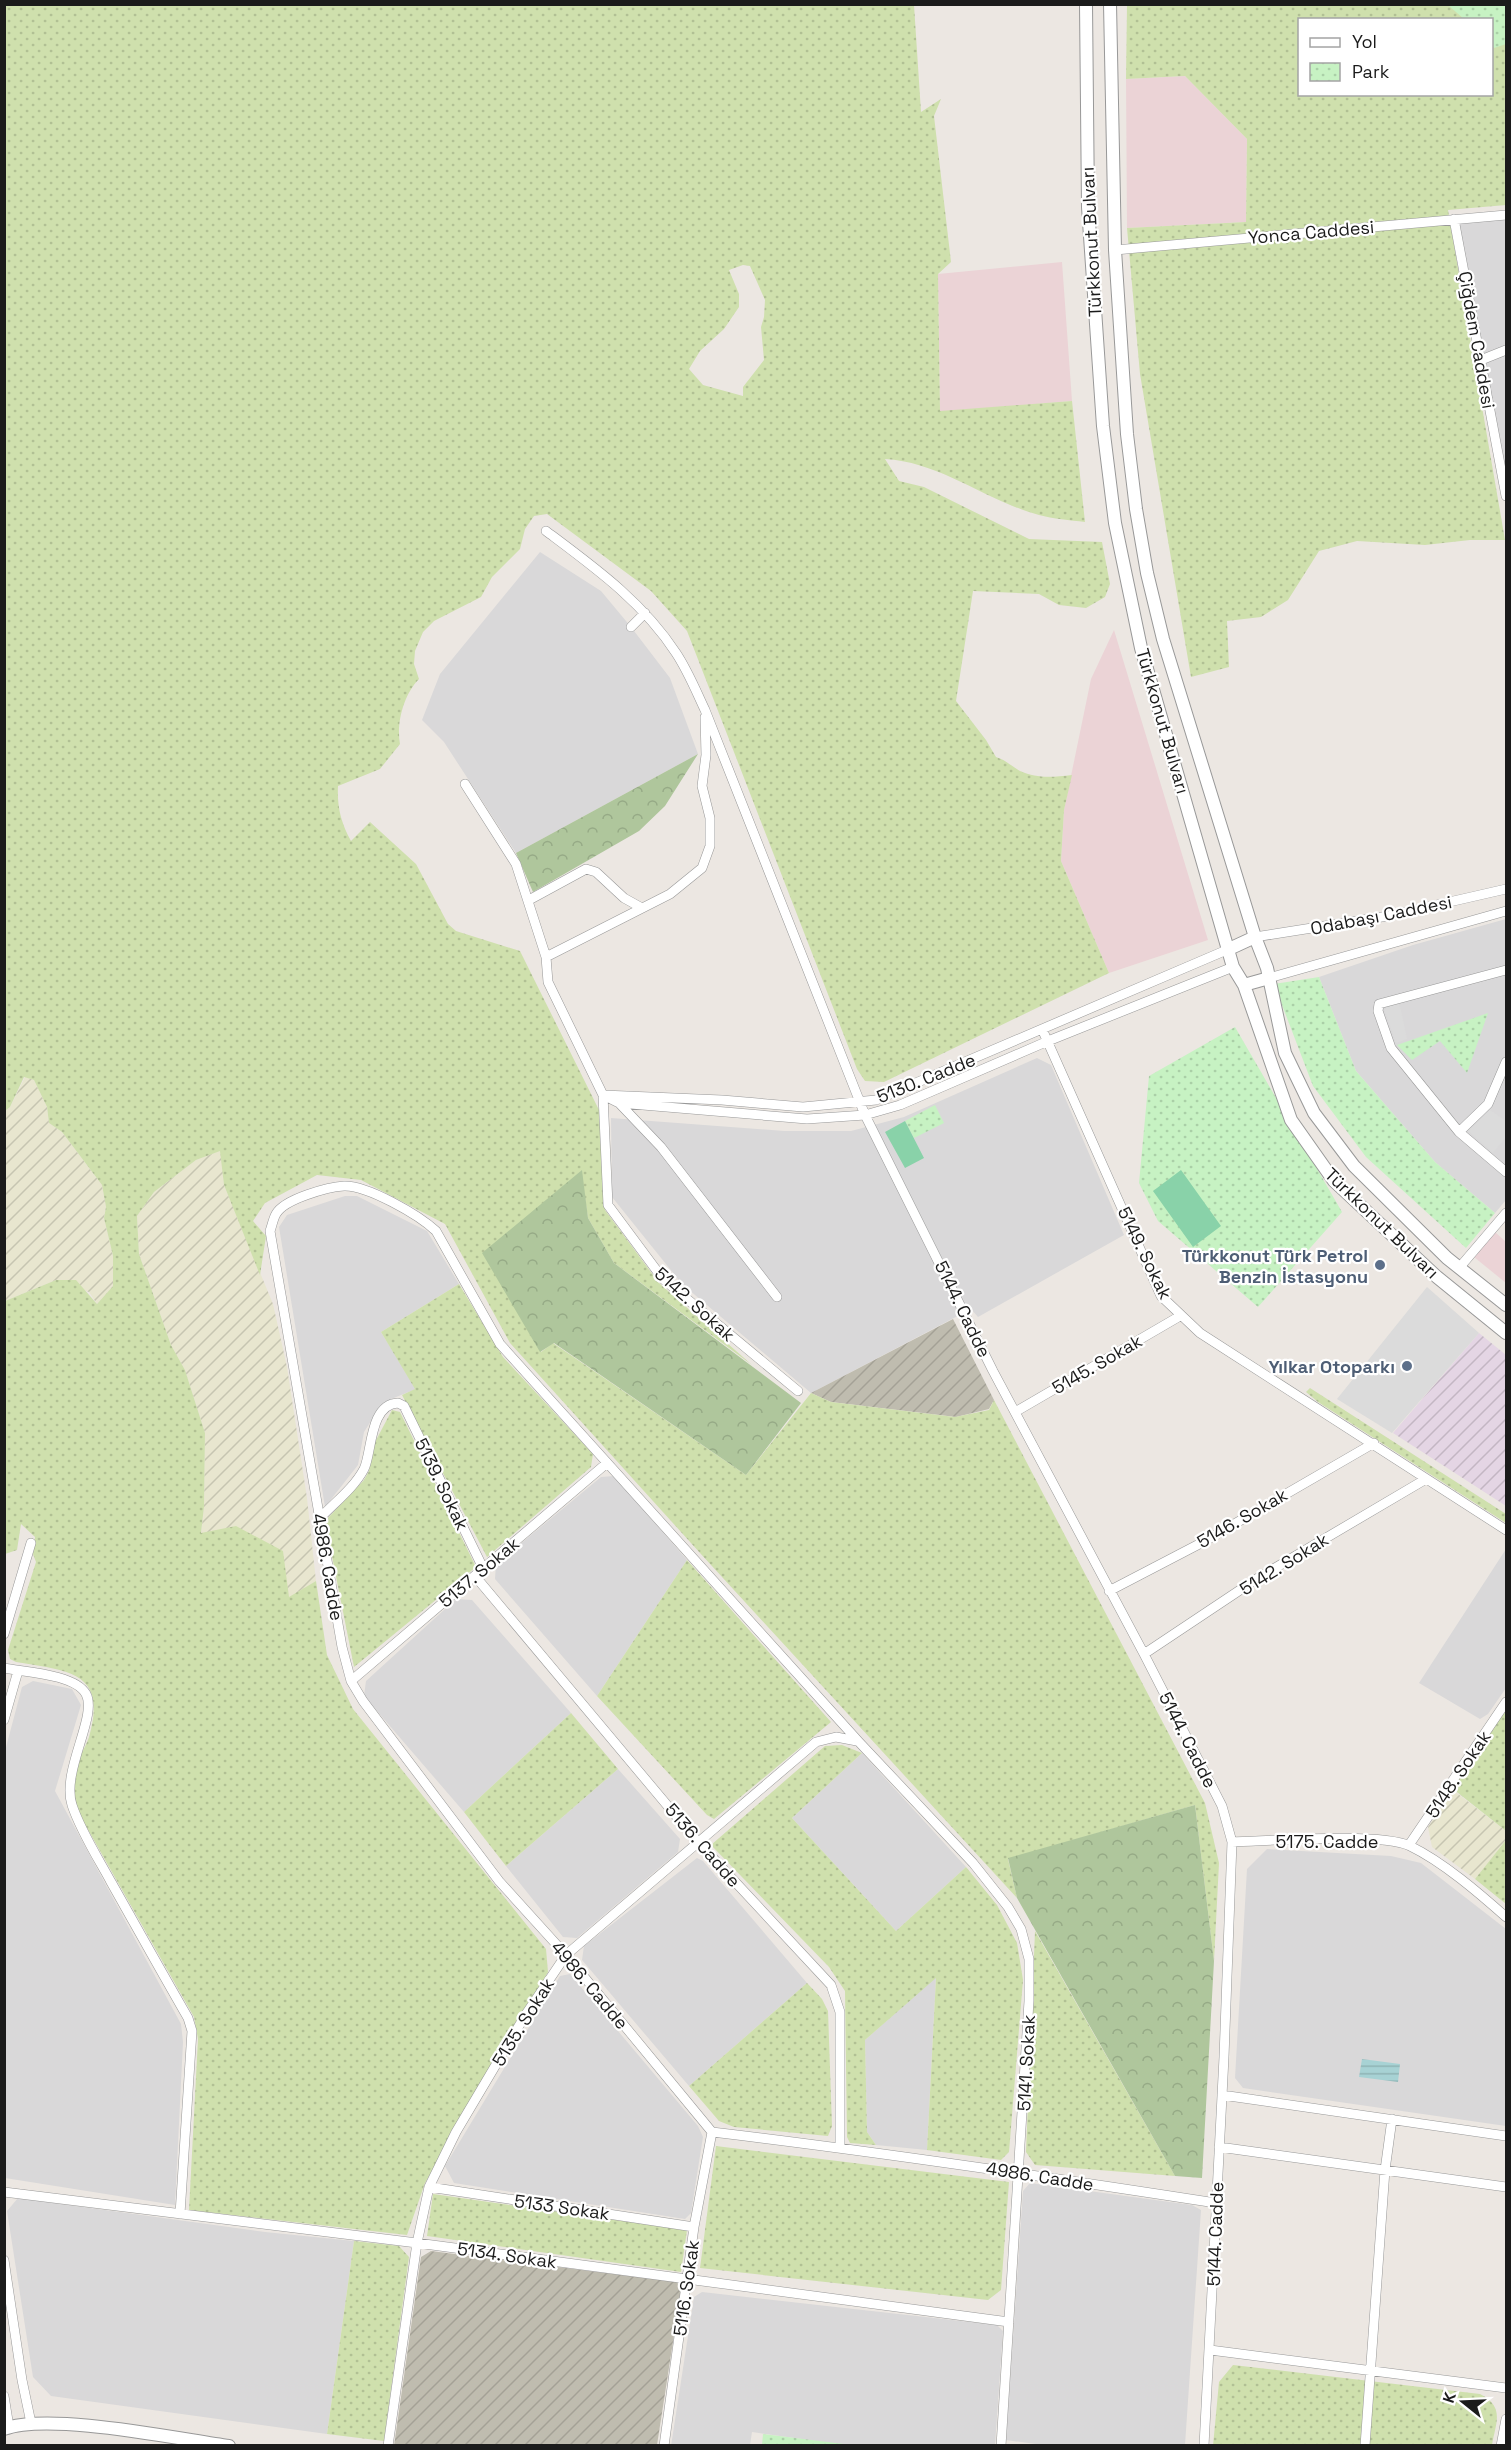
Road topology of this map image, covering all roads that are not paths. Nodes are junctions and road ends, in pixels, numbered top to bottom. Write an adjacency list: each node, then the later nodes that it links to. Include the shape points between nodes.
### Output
1 (1086, 4): 20 (street, Türkkonut Bulvarı, via 1089,218 1102,426 1115,523 1141,648)
2 (1110, 4): 5 (street, Türkkonut Bulvarı)
3 (1506, 215): 4 (street, Yonca Caddesi)
4 (1454, 219): 5 (street, Yonca Caddesi); 7 (street, Çiğdem Caddesi)
5 (1116, 250): 19 (street, Türkkonut Bulvarı, via 1127,434 1147,573 1163,639)
6 (1506, 350): 7 (street)
7 (1480, 360): 8 (street, Çiğdem Caddesi)
8 (1502, 455): 9 (street, Çiğdem Caddesi)
9 (1506, 496)
10 (546, 531): 11 (street, 5144. Cadde, via 609,578)
11 (645, 613): 12 (street); 13 (street, 5144. Cadde, via 675,651)
12 (631, 627)
13 (705, 710): 17 (street, via 702,786 710,818 710,846 702,868 687,882); 31 (street, 5144. Cadde)
14 (465, 784): 16 (street, via 516,864)
15 (1506, 889): 19 (street, Odabaşı Caddesi, via 1388,916)
16 (529, 900): 17 (street, via 586,868); 21 (street)
17 (642, 908): 21 (street)
18 (1506, 911): 24 (street, Odabaşı Caddesi)
19 (1256, 937): 20 (street); 24 (street, Türkkonut Bulvarı)
20 (1229, 949): 22 (street, Türkkonut Bulvarı); 26 (street, 5130. Cadde)
21 (546, 957): 29 (street, via 548,982)
22 (1233, 967): 25 (street, Türkkonut Bulvarı); 27 (street, 5130. Cadde)
23 (1506, 970): 33 (street, via 1379,1004 1391,1048)
24 (1269, 978): 25 (street); 36 (street, Türkkonut Bulvarı, via 1285,1053 1314,1113 1354,1166)
25 (1244, 985): 40 (street, Türkkonut Bulvarı, via 1291,1120 1334,1181 1437,1277)
26 (1042, 1029): 27 (street, 5149. Sokak); 31 (street, 5130. Cadde, via 891,1096)
27 (1048, 1041): 32 (street, 5130. Cadde, via 900,1105); 39 (street, 5149. Sokak, via 1161,1296)
28 (1506, 1062): 33 (street, via 1488,1104)
29 (603, 1095): 30 (street); 31 (street, 5130. Cadde, via 803,1107); 41 (street, 5142. Sokak, via 608,1205 663,1280)
30 (619, 1102): 32 (street, 5130. Cadde, via 807,1119); 37 (street, via 661,1146)
31 (862, 1103): 32 (street, 5144. Cadde)
32 (866, 1114): 42 (street, 5144. Cadde)
33 (1459, 1132): 34 (street)
34 (1506, 1172)
35 (1506, 1213): 36 (street)
36 (1459, 1268): 38 (street, Türkkonut Bulvarı)
37 (777, 1297)
38 (1506, 1305)
39 (1180, 1316): 42 (street, 5145. Sokak); 43 (street, 5149. Sokak, via 1200,1333)
40 (1506, 1333)
41 (798, 1391)
42 (1015, 1413): 51 (street, 5144. Cadde)
43 (1374, 1443): 45 (street, 5149. Sokak); 51 (street, 5146. Sokak, via 1205,1541)
44 (607, 1463): 46 (street, 4986. Cadde, via 500,1344 436,1231 423,1219 361,1189 345,1186 297,1197 277,1212 270,1232); 49 (street, 5137. Sokak); 59 (street, 4986. Cadde)
45 (1426, 1479): 47 (street, 5149. Sokak); 53 (street, 5142. Sokak, via 1258,1578)
46 (320, 1518): 49 (street, 5139. Sokak, via 363,1471 375,1426 391,1405 398,1403 404,1407); 56 (street, 4986. Cadde)
47 (1506, 1530)
48 (31, 1543): 52 (street)
49 (483, 1569): 50 (street, 5137. Sokak)
50 (475, 1576): 56 (street, 5137. Sokak); 60 (street, 5136. Cadde)
51 (1109, 1591): 53 (street, 5144. Cadde)
52 (4, 1634)
53 (1144, 1654): 61 (street, 5144. Cadde, via 1222,1806)
54 (4, 1668): 55 (street)
55 (18, 1671): 58 (street); 77 (street, via 66,1680 82,1688 87,1696 86,1719 69,1780 72,1804 192,2031)
56 (351, 1681): 64 (street, 4986. Cadde, via 474,1850)
57 (1506, 1702): 62 (street, 5148. Sokak)
58 (4, 1720)
59 (859, 1742): 60 (street, 5135. Sokak, via 836,1737 816,1742); 72 (street, 5141. Sokak, via 973,1863 1021,1929 1029,1959 1029,2001)
60 (698, 1842): 64 (street, 5135. Sokak); 69 (street, 5136. Cadde, via 831,1985 837,1997)
61 (1232, 1842): 62 (street, 5175. Cadde, via 1371,1839); 65 (street, 5144. Cadde)
62 (1409, 1845): 63 (street, 5175. Cadde)
63 (1506, 1917)
64 (567, 1955): 67 (street, 4986. Cadde); 73 (street, 5135. Sokak, via 526,2014 456,2132)
65 (1222, 2095): 66 (street); 70 (street, 5144. Cadde)
66 (1392, 2119): 68 (street); 71 (street)
67 (712, 2132): 69 (street, 4986. Cadde); 78 (street, 5116. Sokak)
68 (1506, 2136)
69 (840, 2147): 72 (street, 4986. Cadde)
70 (1219, 2147): 71 (street); 76 (street, 5144. Cadde)
71 (1385, 2170): 74 (street); 84 (street)
72 (1020, 2173): 76 (street, 4986. Cadde); 82 (street, 5141. Sokak)
73 (429, 2187): 78 (street, 5133 Sokak); 79 (street, 5135. Sokak)
74 (1506, 2187)
75 (4, 2192): 77 (street, 5134. Sokak)
76 (1216, 2203): 83 (street, 5144. Cadde)
77 (180, 2214): 79 (street, 5134. Sokak)
78 (694, 2227): 81 (street, 5116. Sokak)
79 (417, 2243): 81 (street, 5134. Sokak); 91 (street, 5135. Sokak)
80 (4, 2260): 88 (street)
81 (687, 2278): 82 (street, 5134. Sokak); 92 (street, 5116. Sokak)
82 (1010, 2322): 93 (street, 5141. Sokak)
83 (1210, 2350): 84 (street); 94 (street, 5144. Cadde)
84 (1371, 2372): 85 (street); 95 (street)
85 (1506, 2388)
86 (4, 2396): 89 (street)
87 (1506, 2419): 96 (street)
88 (31, 2423): 89 (street); 90 (street)
89 (7, 2428)
90 (229, 2445)
91 (388, 2445)
92 (664, 2445)
93 (1001, 2445)
94 (1204, 2445)
95 (1365, 2445)
96 (1501, 2445)

